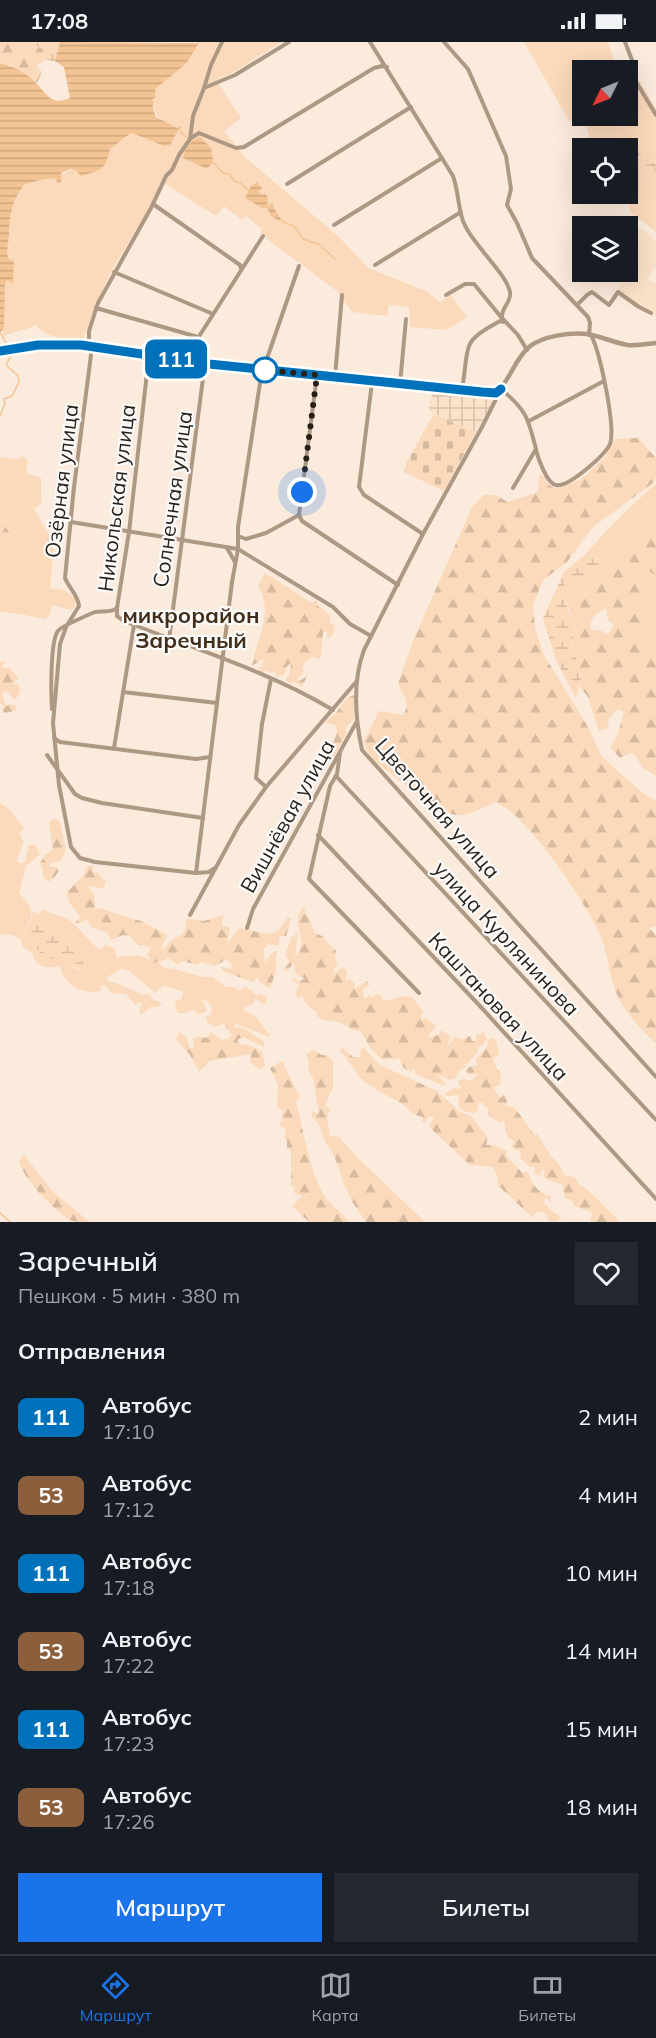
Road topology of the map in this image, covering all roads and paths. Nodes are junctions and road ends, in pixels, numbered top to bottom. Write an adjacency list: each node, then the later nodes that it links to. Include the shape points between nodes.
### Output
1 (222, 42): 7 (street)
2 (289, 42): 7 (street, via 236,75)
3 (370, 42): 6 (street)
4 (444, 42): 23 (street, via 468,69 506,156 511,189 507,204 532,258)
5 (625, 42): 9 (street, via 635,80)
6 (387, 67): 8 (street); 10 (street, via 374,68 244,147 236,148 200,133)
7 (204, 88): 10 (street, via 193,116)
8 (411, 107): 11 (street); 12 (street)
9 (656, 115)
10 (190, 139): 13 (street, Озёрная улица)
11 (442, 158): 14 (street, via 457,187); 15 (street)
12 (286, 184)
13 (153, 204): 19 (street); 20 (street, Озёрная улица)
14 (461, 212): 17 (street); 27 (street, via 478,246 509,289 510,299)
15 (334, 225)
16 (263, 236): 19 (street)
17 (375, 265)
18 (299, 266): 39 (street)
19 (241, 269): 26 (street)
20 (114, 272): 24 (street, Озёрная улица); 26 (street)
21 (342, 296): 41 (street)
22 (446, 296): 27 (street, via 465,284 474,284)
23 (577, 304): 25 (street, via 592,292 609,305 618,292); 30 (street, via 588,317)
24 (96, 308): 31 (street); 33 (street, Озёрная улица, via 88,331)
25 (651, 313)
26 (213, 314): 31 (street)
27 (502, 318): 29 (street)
28 (406, 319): 44 (street)
29 (505, 323): 34 (street); 46 (street, via 500,321 469,346)
30 (590, 335): 32 (street, Цветочная улица, via 628,345); 34 (street, Цветочная улица, via 561,335); 42 (street, via 599,352)
31 (198, 338): 37 (street)
32 (655, 345)
33 (90, 346): 35 (street, via 45,345); 36 (street); 51 (street, Озёрная улица)
34 (527, 350): 45 (street, Цветочная улица)
35 (0, 351)
36 (149, 355): 37 (street); 52 (street, Никольская улица)
37 (183, 360): 38 (street)
38 (205, 363): 39 (street); 55 (street, Солнечная улица)
39 (262, 370): 40 (street); 54 (street)
40 (317, 375): 41 (street); 50 (street)
41 (335, 377): 43 (street)
42 (604, 381): 47 (street); 48 (street, via 611,436 597,461 556,485 538,461)
43 (372, 382): 44 (street); 53 (street, via 359,487 364,495)
44 (400, 384): 46 (street)
45 (501, 389): 46 (street, via 496,393); 47 (street, via 513,398); 53 (street, Цветочная улица)
46 (461, 390)
47 (529, 421): 48 (street)
48 (536, 449): 49 (street)
49 (513, 488)
50 (299, 515): 54 (street, via 246,539); 59 (street, via 302,521)
51 (70, 522): 52 (street); 61 (street, Озёрная улица, via 65,578 79,603)
52 (129, 532): 55 (street); 60 (street, Никольская улица)
53 (423, 534): 59 (street, Цветочная улица)
54 (238, 536): 57 (street)
55 (181, 540): 56 (street); 64 (street, Солнечная улица)
56 (226, 547): 57 (street); 58 (street)
57 (238, 549): 58 (street); 63 (street, via 333,607 350,624)
58 (235, 563): 65 (street)
59 (398, 585): 63 (street, Цветочная улица)
60 (117, 608): 61 (street); 62 (street, via 119,618)
61 (68, 623): 72 (street, Озёрная улица, via 60,644)
62 (134, 625): 64 (street); 68 (street)
63 (371, 636): 67 (street, Цветочная улица)
64 (169, 640): 65 (street)
65 (223, 659): 66 (street); 69 (street)
66 (271, 679): 70 (street); 79 (street, via 256,778)
67 (356, 681): 70 (street); 71 (street, Цветочная улица)
68 (122, 692): 69 (street); 73 (street)
69 (217, 703): 76 (street)
70 (333, 710): 79 (street)
71 (358, 720): 74 (street, Вишнёвая улица); 87 (street, Цветочная улица, via 362,750)
72 (54, 738): 73 (street); 77 (street, Озёрная улица)
73 (114, 748): 76 (street, via 196,759)
74 (340, 753): 78 (street); 85 (street, Вишнёвая улица, via 253,909)
75 (46, 755): 77 (street)
76 (210, 757): 80 (street)
77 (57, 772): 80 (street, via 82,798); 83 (street, Озёрная улица, via 71,847 80,858)
78 (336, 776): 81 (street); 88 (street, улица Курлянинова)
79 (266, 787): 82 (street, via 238,825)
80 (203, 818): 83 (street)
81 (318, 835): 86 (street, via 309,879); 89 (street, Каштановая улица)
82 (215, 868): 83 (street); 84 (street)
83 (196, 873)
84 (190, 915)
85 (247, 928)
86 (419, 993)
87 (656, 1077)
88 (656, 1120)
89 (656, 1199)

